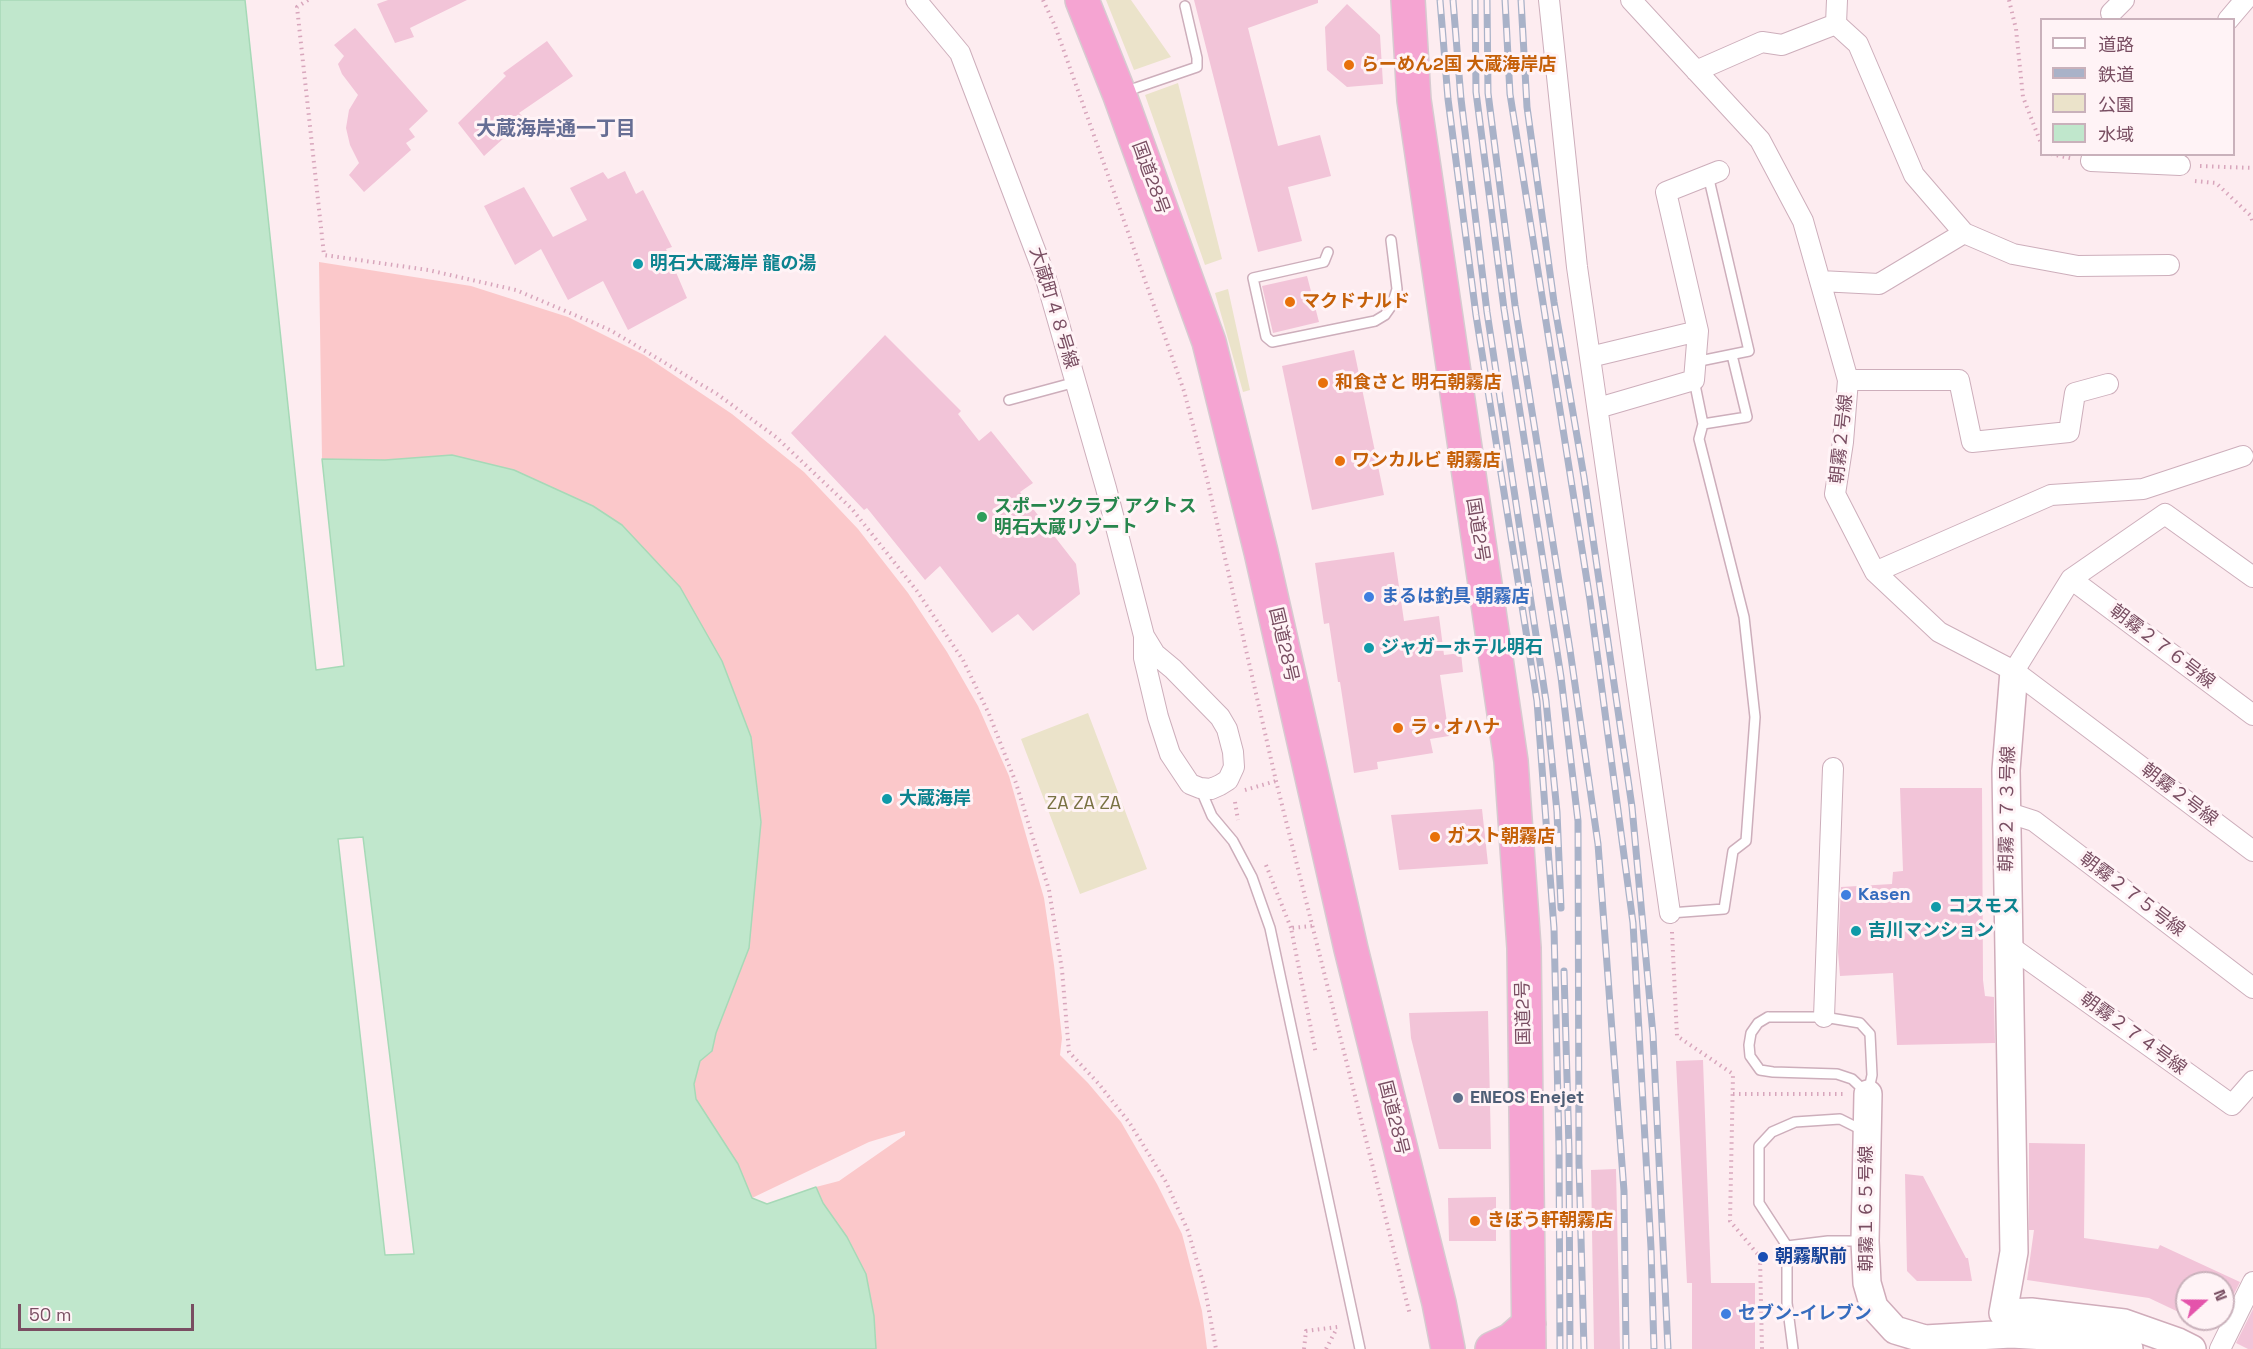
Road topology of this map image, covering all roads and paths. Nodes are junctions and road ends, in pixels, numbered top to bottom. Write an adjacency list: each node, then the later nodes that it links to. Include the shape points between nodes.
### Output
1 (308, 0): 66 (path, via 297,7 324,255 428,270 516,290 610,330 717,394 776,437 852,509 917,591 963,660 1016,783 1049,890 1062,970 1069,1052 1129,1122 1166,1182 1188,1231 1205,1289)
2 (916, 0): 32 (street, 大蔵町４８号線, via 960,53 1046,279)
3 (1043, 0): 61 (path, via 1184,391 1279,792)
4 (1082, 0): 15 (highway, 国道28号)
5 (1408, 0): 62 (highway, 国道2号, via 1414,100 1511,761 1524,948)
6 (1549, 0): 29 (street)
7 (1631, 0): 14 (street, 朝霧２号線)
8 (1837, 0): 13 (street)
9 (2009, 0): 16 (path, via 2023,97)
10 (2245, 0): 12 (street)
11 (1185, 6): 15 (lane, via 1197,67)
12 (2230, 18)
13 (1836, 24): 14 (street, via 1782,45 1762,42); 22 (street, via 1858,44 1914,175)
14 (1696, 71): 26 (street, 朝霧２号線, via 1760,140 1803,221)
15 (1119, 93): 65 (highway, 国道28号, via 1209,342 1351,949 1439,1302)
16 (2040, 141)
17 (2092, 156): 18 (street, via 2091,161)
18 (2180, 165): 19 (path); 21 (path, via 2182,179 2216,183 2251,216)
19 (2253, 168)
20 (1714, 173): 27 (street, via 1666,192); 28 (lane, via 1749,351)
21 (2253, 224)
22 (1964, 233): 25 (street, via 2013,254 2078,266); 26 (street, via 1879,284)
23 (1391, 240): 24 (lane, via 1397,289 1384,315 1375,321 1272,342 1266,337 1253,278 1324,262)
24 (1328, 252)
25 (2169, 265)
26 (1820, 280): 31 (street, 朝霧２号線)
27 (1698, 331): 29 (street); 30 (street)
28 (1732, 355): 30 (lane); 36 (lane, via 1747,417)
29 (1590, 357): 35 (street)
30 (1694, 371): 35 (street); 36 (lane)
31 (1848, 380): 33 (street, via 1959,380 1972,442 2069,432 2075,393); 38 (street, 朝霧２号線, via 1836,494)
32 (1076, 382): 34 (lane); 41 (street, 大蔵町４８号線)
33 (2108, 384)
34 (1009, 400)
35 (1598, 408): 48 (street)
36 (1703, 424): 48 (lane, via 1699,439 1744,617 1755,717 1746,841 1734,851 1724,909)
37 (2243, 456): 38 (street, via 2143,489 2051,495)
38 (1875, 572): 42 (street, 朝霧２号線, via 1939,632)
39 (2253, 577): 40 (street, 朝霧２７３号線, via 2165,514)
40 (2071, 579): 42 (street, 朝霧２７３号線); 43 (street, 朝霧２７６号線)
41 (1144, 636): 45 (street, 大蔵町４８号線, via 1144,658 1170,754 1190,784); 45 (street, 大蔵町４８号線, via 1155,654 1220,717 1227,729 1233,752 1228,780 1211,789)
42 (2014, 671): 46 (street, 朝霧２７３号線); 47 (street, 朝霧２号線)
43 (2253, 715)
44 (1833, 768): 51 (street)
45 (1200, 788): 69 (lane, via 1212,816 1233,841 1252,877 1270,928)
46 (2006, 812): 49 (street, 朝霧２７３号線); 50 (street, 朝霧２７５号線, via 2034,821)
47 (2253, 851)
48 (1670, 913): 52 (path, via 1677,1036)
49 (2008, 945): 53 (street, 朝霧２７４号線, via 2232,1105); 60 (street, 朝霧２７３号線, via 2014,1252)
50 (2253, 988)
51 (1824, 1017): 55 (lane, via 1860,1023 1870,1034 1872,1075); 55 (lane, via 1768,1017 1751,1033 1750,1056 1760,1070 1837,1074 1852,1079)
52 (1733, 1074)
53 (2253, 1081)
54 (1733, 1094): 55 (path)
55 (1868, 1094): 56 (street, 朝霧１６５号線)
56 (1868, 1132): 57 (street, 朝霧１６５号線); 58 (lane, via 1840,1119 1795,1122 1772,1132 1759,1146 1759,1203)
57 (1865, 1242): 58 (lane); 64 (street, 朝霧１６５号線, via 1867,1283 1874,1307 1895,1330)
58 (1787, 1246): 71 (lane, via 1787,1304)
59 (2253, 1282): 74 (street)
60 (2003, 1313): 63 (street); 73 (street, via 2031,1312 2124,1323)
61 (1412, 1320)
62 (1529, 1337): 70 (highway)
63 (1979, 1342): 64 (street, 朝霧１６５号線); 72 (street, 朝霧１６５号線, via 2064,1337)
64 (1921, 1344)
65 (1464, 1346)
66 (1216, 1349)
67 (1305, 1349): 68 (path, via 1306,1331 1338,1327)
68 (1326, 1349)
69 (1360, 1349)
70 (1492, 1349)
71 (1793, 1349)
72 (2129, 1349)
73 (2192, 1349)
74 (2220, 1349)

